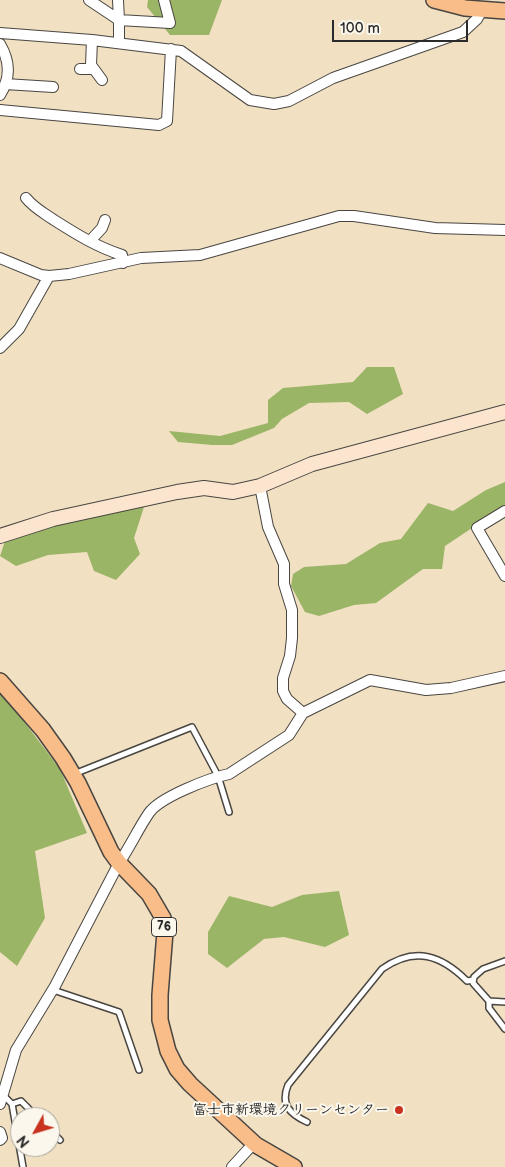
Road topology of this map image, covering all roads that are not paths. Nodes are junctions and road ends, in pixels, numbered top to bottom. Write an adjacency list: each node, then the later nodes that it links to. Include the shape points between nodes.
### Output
1 (89, 0): 7 (street)
2 (118, 0): 7 (street)
3 (164, 0): 7 (street, via 170,24)
4 (434, 0): 5 (main road)
5 (482, 10): 6 (main road); 12 (street, via 463,32 333,78 289,101 274,104 250,100 181,51)
6 (505, 11)
7 (119, 20): 10 (street)
8 (0, 33): 9 (street)
9 (92, 40): 10 (street); 14 (street, via 91,65)
10 (120, 43): 12 (street)
11 (0, 44): 16 (street, via 8,63)
12 (171, 49): 19 (street, via 166,121 159,125)
13 (80, 69): 14 (street)
14 (94, 69): 15 (street)
15 (102, 80)
16 (5, 84): 17 (street); 18 (street)
17 (53, 88)
18 (0, 95)
19 (0, 110)
20 (26, 198): 23 (street, via 32,206)
21 (105, 220): 23 (street)
22 (505, 230): 25 (street, via 435,228 339,216 200,255 141,258)
23 (90, 241): 25 (street, via 122,255)
24 (0, 258): 26 (street)
25 (123, 263): 26 (street)
26 (49, 276): 27 (street, via 19,329)
27 (0, 348)
28 (505, 412): 29 (street, via 312,464)
29 (260, 486): 31 (street, via 233,492 204,488 177,492 53,519); 35 (street, via 268,527 284,564 284,584 292,610 290,656 283,678 283,691)
30 (505, 511): 32 (street, via 477,528)
31 (0, 536)
32 (505, 576)
33 (505, 676): 35 (street, via 426,690 370,680)
34 (0, 681): 36 (main road, 76, via 43,730)
35 (303, 713): 37 (street, via 289,734 229,774)
36 (74, 774): 37 (lane, via 192,727); 39 (main road, 76, via 106,844)
37 (218, 776): 38 (lane); 39 (street, via 157,805)
38 (229, 812)
39 (119, 863): 42 (street); 53 (main road, 76, via 149,894 163,918 160,1020 168,1052 190,1084)
40 (505, 960): 41 (lane, via 483,969)
41 (474, 980): 43 (lane); 50 (lane, via 467,981 451,966 426,956 408,957 382,969 288,1085 285,1093 289,1110)
42 (53, 990): 46 (lane, via 119,1012); 47 (street, via 16,1050)
43 (488, 1001): 44 (lane); 45 (lane, via 489,1008)
44 (505, 1002)
45 (505, 1029)
46 (139, 1070)
47 (1, 1100): 48 (lane)
48 (12, 1104): 49 (lane, via 21,1101); 54 (lane)
49 (27, 1107)
50 (307, 1122)
51 (0, 1132): 52 (street)
52 (0, 1140)
53 (254, 1143): 55 (street); 56 (main road, 76)
54 (23, 1167)
55 (232, 1167)
56 (294, 1167)

